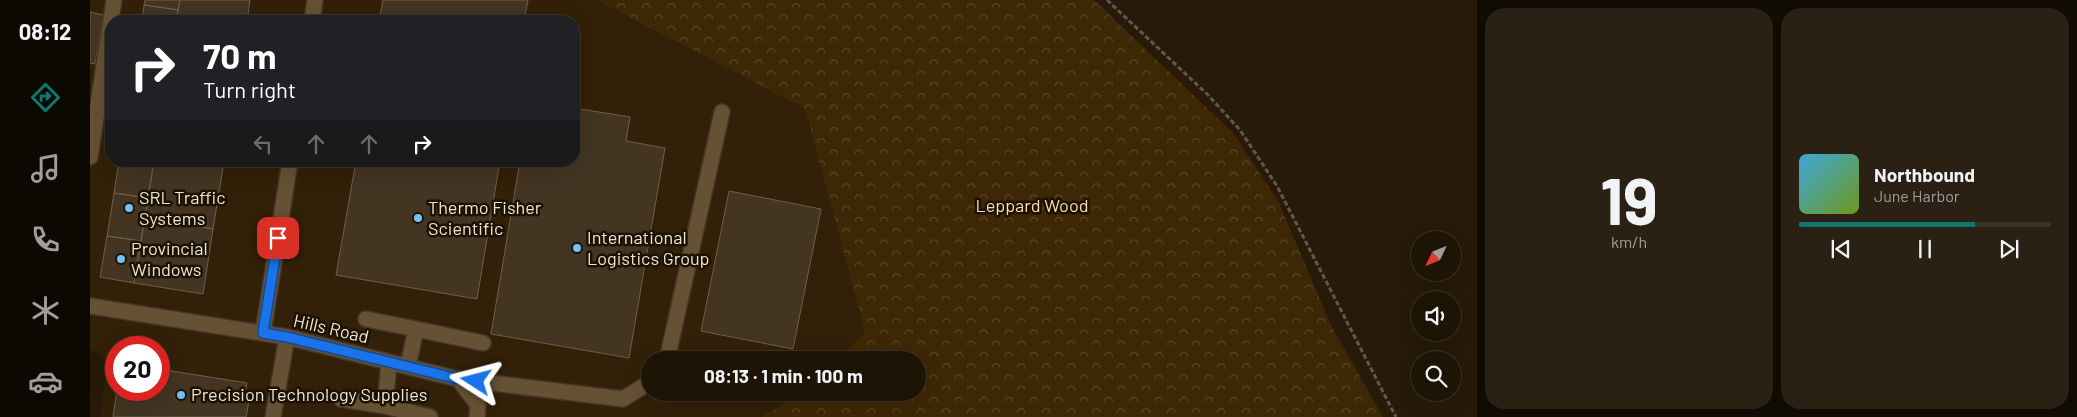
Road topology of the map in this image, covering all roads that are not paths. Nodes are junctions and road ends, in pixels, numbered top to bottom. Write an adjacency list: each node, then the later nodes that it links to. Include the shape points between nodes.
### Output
1 (114, 0): 3 (street)
2 (315, 0): 4 (street)
3 (112, 15)
4 (313, 15)
5 (105, 59): 7 (street)
6 (722, 112): 15 (street)
7 (90, 157)
8 (289, 167): 12 (street)
9 (90, 306): 12 (street, Hills Road)
10 (366, 319): 11 (street)
11 (416, 329): 14 (street); 17 (street)
12 (263, 333): 13 (street, Hills Road)
13 (287, 337): 16 (street, Hills Road); 22 (street)
14 (483, 343)
15 (669, 351)
16 (389, 362): 17 (street, Hills Road); 21 (street)
17 (408, 366): 18 (street, Hills Road)
18 (458, 379): 19 (street, Hills Road, via 623,399); 24 (street, via 478,405)
19 (641, 388)
20 (341, 399): 21 (street)
21 (384, 406): 23 (street)
22 (273, 417)
23 (430, 417)
24 (477, 417)

